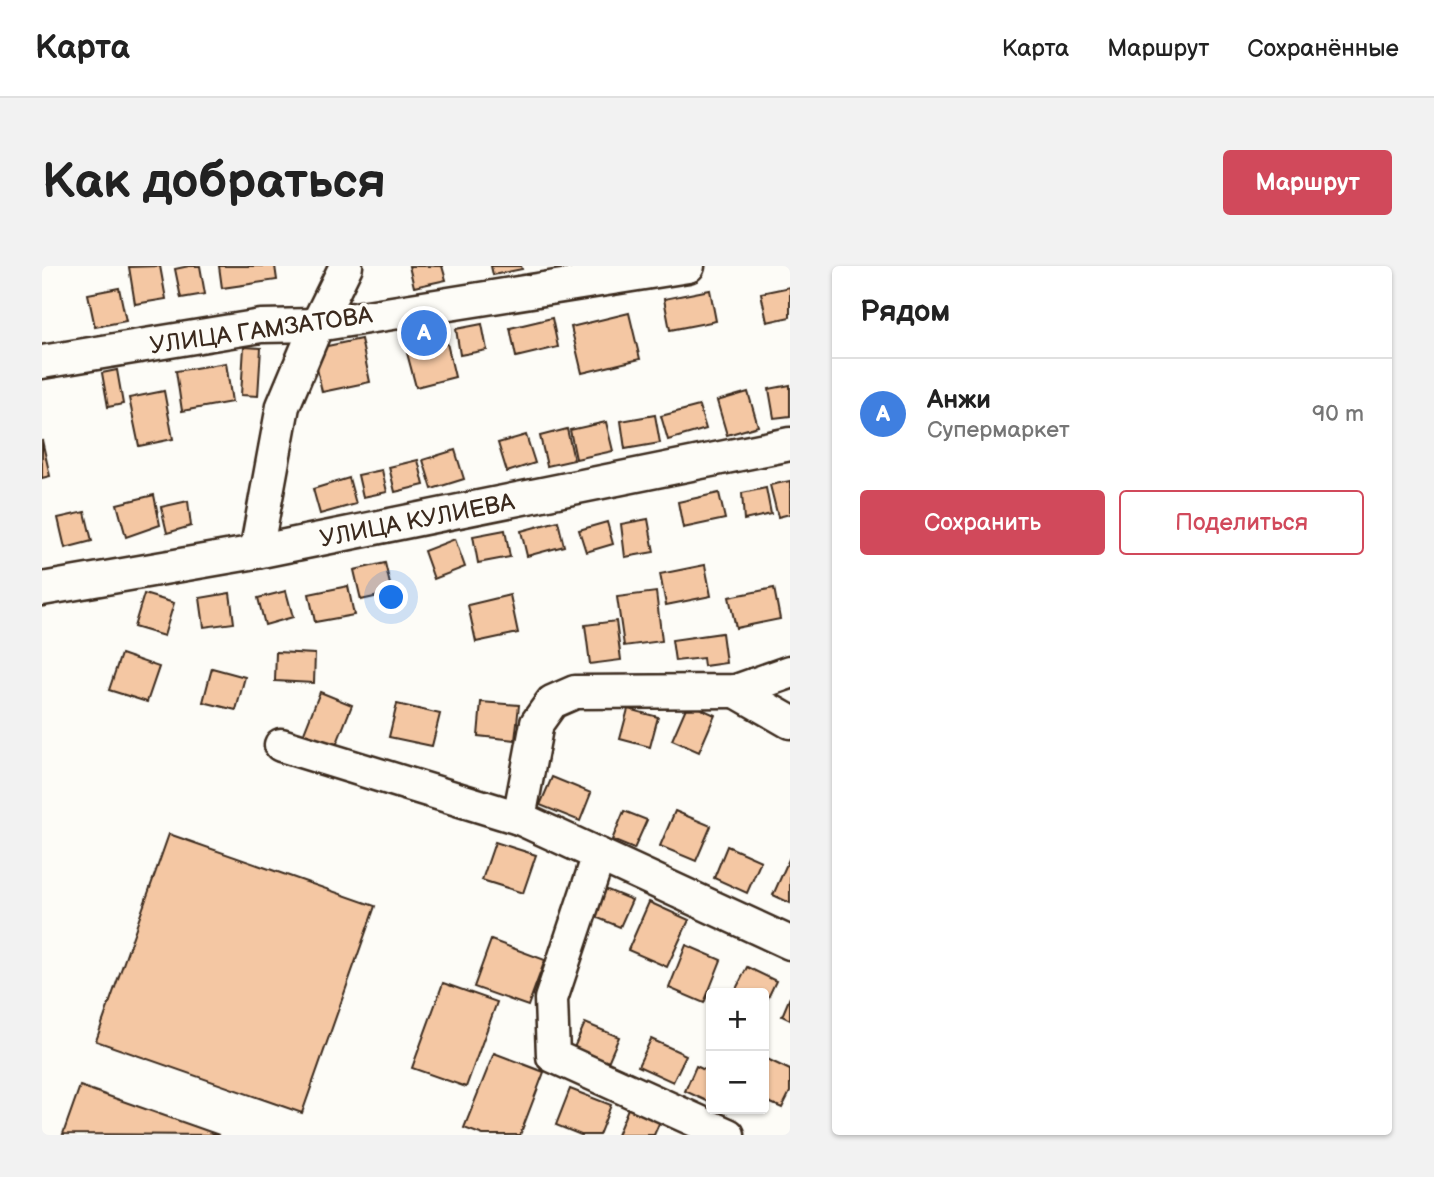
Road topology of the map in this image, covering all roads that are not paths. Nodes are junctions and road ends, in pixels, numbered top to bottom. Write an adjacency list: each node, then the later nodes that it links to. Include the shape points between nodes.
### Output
1 (346, 266): 3 (street)
2 (688, 266): 3 (street, УЛИЦА ГАМЗАТОВА)
3 (317, 325): 4 (street, УЛИЦА ГАМЗАТОВА, via 261,326); 6 (street, via 283,406)
4 (42, 362)
5 (790, 444): 6 (street, УЛИЦА КУЛИЕВА)
6 (256, 552): 7 (street, УЛИЦА КУЛИЕВА)
7 (42, 589)
8 (790, 672): 9 (street)
9 (736, 691): 10 (street); 12 (street, via 575,692 552,702 537,723)
10 (790, 722)
11 (281, 746): 12 (street)
12 (519, 818): 13 (street)
13 (599, 855): 14 (street); 15 (street, via 551,999 553,1056)
14 (790, 943)
15 (728, 1135)

